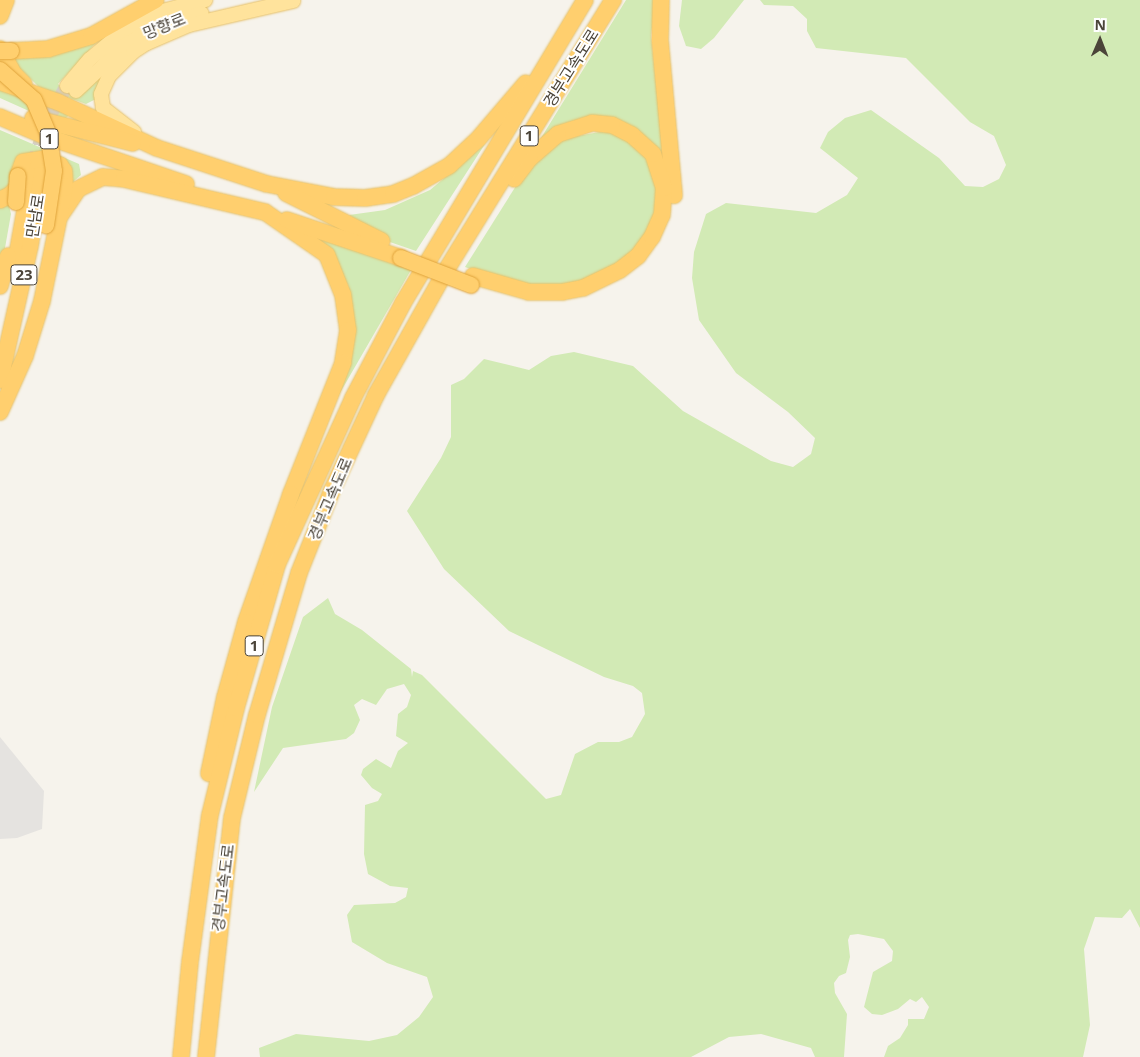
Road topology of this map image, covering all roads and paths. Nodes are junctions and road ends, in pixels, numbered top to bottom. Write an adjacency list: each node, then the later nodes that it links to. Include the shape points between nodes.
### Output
1 (6, 0): 8 (highway)
2 (156, 0): 9 (highway, via 104,30 75,41 37,51)
3 (205, 0): 4 (main road, 망향로, via 155,13 128,28 90,59 71,88 151,29 211,11 257,2)
4 (298, 0): 18 (main road, via 221,16 168,34 133,52 109,76 101,94 103,108)
5 (585, 0): 10 (highway, 경부고속도로 / 1)
6 (613, 0): 29 (highway, 경부고속도로 / 1, via 445,272)
7 (661, 0): 25 (highway, via 660,40 674,194 668,224 655,249 625,277 578,298 532,300)
8 (0, 16)
9 (4, 50): 13 (highway, via 18,80)
10 (549, 56): 20 (highway, via 479,138 448,166 413,186 393,194 365,198 334,197); 31 (highway, 경부고속도로 / 1, via 513,122 402,303 353,398 277,566 236,708 210,815)
11 (0, 70): 30 (highway, 1, bridge, via 34,100 48,133 54,171 20,347)
12 (0, 82): 13 (highway)
13 (41, 95): 18 (highway)
14 (0, 106): 18 (highway, via 75,131)
15 (0, 117): 17 (highway)
16 (0, 124): 17 (highway)
17 (45, 136): 22 (highway)
18 (157, 148): 20 (highway)
19 (38, 168): 21 (highway); 27 (highway, 만남로 / 23); 28 (highway, 만남로 / 23, via 30,246)
20 (268, 184): 24 (highway)
21 (8, 201): 23 (highway, bridge, via 21,164 30,159 60,166 65,176); 26 (highway)
22 (265, 212): 23 (highway, via 124,179 102,177 78,189); 24 (highway); 31 (highway, via 328,255 347,309 346,346 337,385 264,569 225,697 208,780)
23 (60, 216): 30 (highway, via 34,327)
24 (403, 254): 25 (highway)
25 (472, 281): 29 (highway, via 516,290 562,292 583,288 620,270 645,246 662,215 664,188 653,154 632,134 603,123 566,130 541,148 520,170)
26 (0, 286)
27 (0, 342)
28 (0, 380)
29 (376, 395): 33 (highway, 경부고속도로 / 1, via 332,490 299,573 257,715 232,818)
30 (1, 410)
31 (190, 962): 32 (highway, 경부고속도로 / 1)
32 (181, 1057)
33 (206, 1057)

